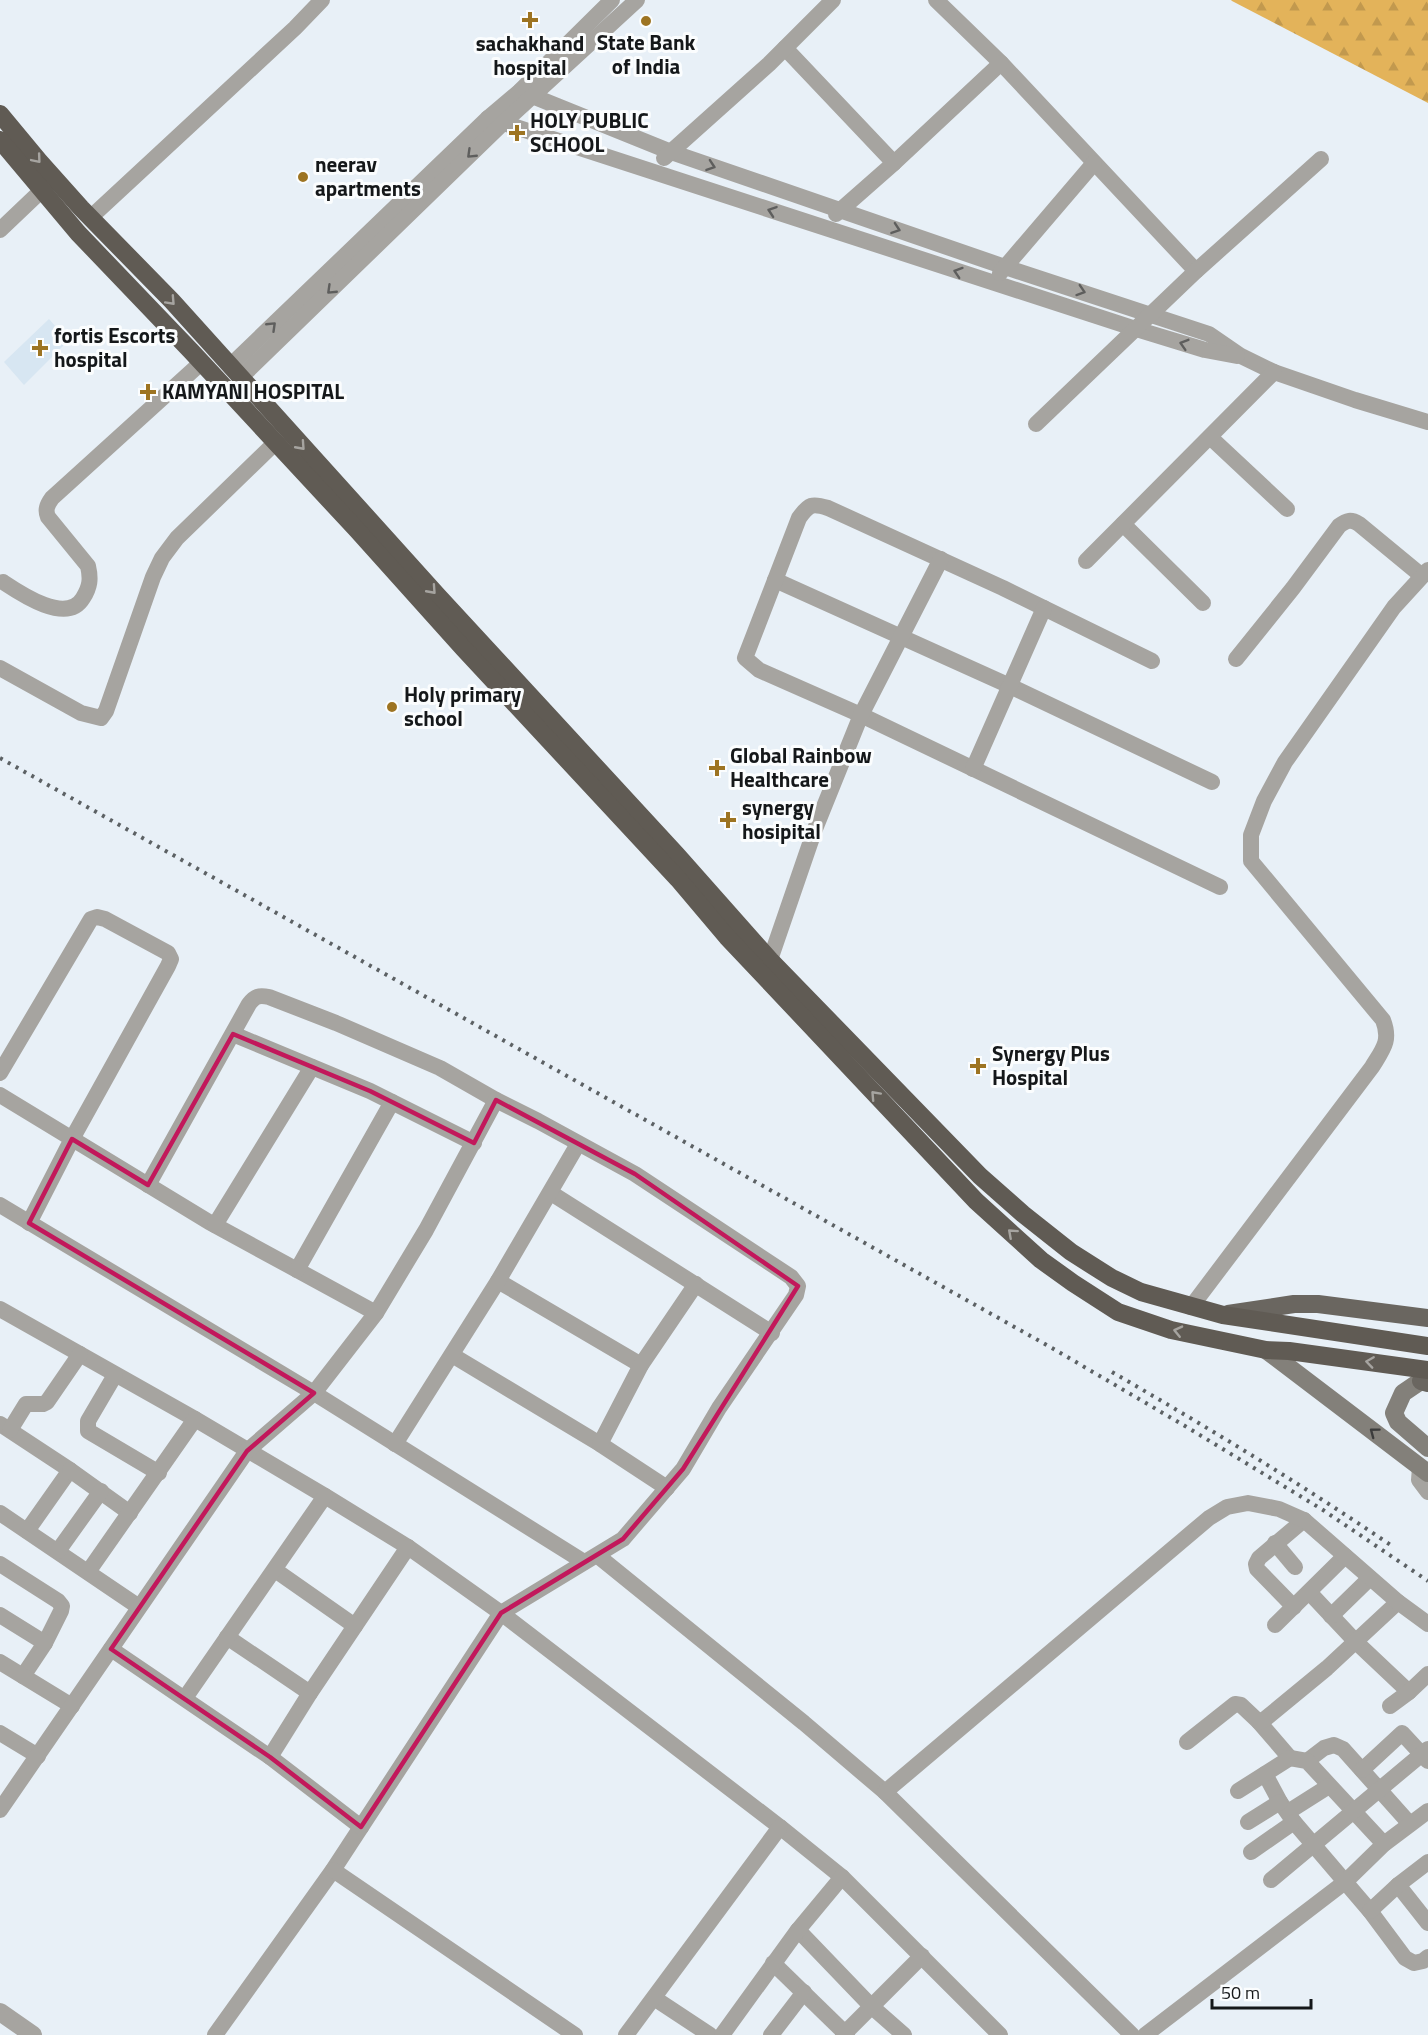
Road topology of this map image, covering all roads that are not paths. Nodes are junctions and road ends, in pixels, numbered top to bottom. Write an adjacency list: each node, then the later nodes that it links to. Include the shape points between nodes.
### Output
1 (322, 0): 19 (street)
2 (637, 0): 8 (street)
3 (833, 0): 6 (street)
4 (936, 0): 7 (street)
5 (609, 1): 8 (street)
6 (785, 48): 12 (street); 14 (street)
7 (1001, 63): 14 (street); 15 (street)
8 (527, 94): 10 (street); 12 (street)
9 (0, 114): 19 (highway, one-way to 19)
10 (495, 121): 16 (street); 29 (street)
11 (0, 140): 17 (highway)
12 (671, 152): 16 (street); 18 (street, one-way to 18)
13 (1322, 159): 23 (street)
14 (894, 163): 18 (street)
15 (1094, 163): 22 (street); 23 (street)
16 (650, 170): 20 (street, one-way to 16)
17 (41, 191): 21 (street); 28 (highway)
18 (841, 210): 20 (street); 22 (street, one-way to 22)
19 (90, 218): 29 (highway, one-way to 29)
20 (821, 228): 24 (street, one-way to 20)
21 (0, 230)
22 (1005, 267): 24 (street); 25 (street, one-way to 25)
23 (1196, 271): 25 (street)
24 (991, 282): 26 (street)
25 (1152, 314): 26 (street); 27 (street, via 1209,334)
26 (1136, 329): 27 (street, one-way to 26); 32 (street)
27 (1240, 356): 30 (street)
28 (202, 362): 34 (highway); 41 (street, via 48,505 48,518 88,566 89,588 82,601 73,609 63,609 27,598)
29 (235, 372): 53 (highway, one-way to 53)
30 (1274, 372): 31 (street); 33 (street)
31 (1428, 422)
32 (1036, 424)
33 (1210, 437): 35 (street); 36 (street)
34 (276, 442): 47 (street, via 177,538 162,558 101,718 81,713); 78 (highway, one-way to 34, via 1171,1330 1118,1312 1041,1260 976,1201 727,937)
35 (1287, 509)
36 (1123, 524): 38 (street); 42 (street)
37 (941, 559): 40 (street, via 817,504 808,507 799,518); 43 (street); 44 (street)
38 (1086, 561)
39 (1425, 573): 45 (street, via 1359,524 1345,521); 71 (street, via 1394,607 1285,762 1251,835 1251,861 1383,1020 1388,1033 1384,1048)
40 (775, 579): 44 (street); 49 (street, via 745,658 759,670)
41 (3, 582)
42 (1203, 603)
43 (1044, 608): 46 (street); 48 (street)
44 (901, 637): 48 (street); 49 (street)
45 (1236, 659)
46 (1152, 661)
47 (0, 668)
48 (1010, 686): 50 (street); 51 (street)
49 (861, 715): 50 (street); 53 (street, via 815,829)
50 (973, 769): 52 (street)
51 (1212, 782)
52 (1220, 887)
53 (770, 960): 71 (highway, via 980,1176 1023,1214 1112,1278 1141,1292)
54 (233, 1034): 55 (street); 58 (street, via 254,998 268,997 440,1068); 63 (street)
55 (312, 1067): 59 (street); 67 (street)
56 (0, 1072): 60 (street, via 91,920 105,919 168,953 168,966)
57 (0, 1095): 60 (street)
58 (496, 1100): 61 (street); 62 (street)
59 (392, 1102): 61 (street); 68 (street)
60 (72, 1139): 63 (street); 66 (street)
61 (474, 1143): 73 (street)
62 (578, 1144): 64 (street); 76 (street, via 635,1174 796,1281 796,1295)
63 (148, 1185): 67 (street)
64 (551, 1193): 69 (street); 70 (street)
65 (0, 1205): 66 (street)
66 (29, 1223): 84 (street)
67 (215, 1225): 68 (street)
68 (297, 1270): 73 (street)
69 (498, 1281): 80 (street); 81 (street)
70 (696, 1284): 76 (street); 81 (street)
71 (1191, 1307): 74 (highway)
72 (0, 1309): 79 (street)
73 (376, 1313): 84 (street)
74 (1223, 1315): 75 (main road, via 1318,1304); 77 (highway)
75 (1428, 1318)
76 (772, 1333): 94 (street)
77 (1428, 1346)
78 (1266, 1350): 83 (highway, one-way to 78); 92 (main road, one-way to 78)
79 (80, 1354): 82 (street); 86 (street, via 47,1402 26,1404)
80 (452, 1355): 87 (street); 88 (street)
81 (641, 1365): 88 (street)
82 (115, 1375): 85 (street); 93 (street, via 88,1421 88,1431)
83 (1426, 1378): 89 (main road, via 1403,1393 1394,1413 1398,1422)
84 (314, 1393): 87 (street); 90 (street)
85 (195, 1419): 90 (street); 93 (street)
86 (5, 1427): 91 (street)
87 (395, 1444): 106 (street)
88 (600, 1444): 94 (street)
89 (1428, 1448)
90 (247, 1451): 97 (street); 114 (street)
91 (70, 1470): 95 (street); 101 (street)
92 (1425, 1471): 96 (street, via 1419,1480)
93 (159, 1473): 98 (street)
94 (667, 1488): 106 (street, via 623,1539)
95 (101, 1491): 98 (street); 104 (street)
96 (1428, 1492)
97 (325, 1496): 103 (street); 109 (street)
98 (130, 1513): 110 (street)
99 (0, 1514): 101 (street)
100 (1304, 1520): 102 (street); 105 (street); 145 (street, via 1279,1509 1248,1503 1227,1507 1209,1518)
101 (27, 1531): 104 (street)
102 (1275, 1543): 108 (street); 115 (street, via 1259,1558 1257,1569)
103 (408, 1547): 116 (street); 121 (street)
104 (58, 1551): 110 (street)
105 (1345, 1556): 111 (street); 112 (street)
106 (591, 1559): 116 (street); 145 (street, via 804,1723)
107 (0, 1564): 123 (street, via 62,1606)
108 (1295, 1567)
109 (275, 1570): 121 (street); 122 (street)
110 (88, 1572): 114 (street)
111 (1370, 1578): 113 (street); 118 (street)
112 (1309, 1592): 115 (street); 118 (street)
113 (1398, 1602): 120 (street); 124 (street)
114 (139, 1607): 125 (street)
115 (1294, 1607): 119 (street)
116 (501, 1612): 151 (street); 152 (street)
117 (0, 1615): 123 (street)
118 (1330, 1616): 124 (street)
119 (1275, 1624)
120 (1428, 1624)
121 (355, 1626): 129 (street)
122 (227, 1637): 129 (street); 130 (street)
123 (45, 1642): 127 (street)
124 (1356, 1642): 128 (street); 133 (street)
125 (111, 1649): 130 (street); 131 (street)
126 (1, 1663): 127 (street)
127 (23, 1676): 131 (street)
128 (1421, 1685): 132 (street)
129 (310, 1694): 138 (street)
130 (185, 1698): 138 (street)
131 (72, 1706): 137 (street)
132 (1390, 1706)
133 (1259, 1722): 135 (street, via 1235,1704); 139 (street)
134 (0, 1733): 137 (street)
135 (1187, 1743)
136 (1426, 1755): 140 (street, via 1402,1733); 143 (street)
137 (38, 1756): 146 (street)
138 (270, 1758): 151 (street)
139 (1298, 1760): 140 (street, via 1334,1745); 141 (street); 142 (street)
140 (1362, 1770): 143 (street)
141 (1265, 1774): 144 (street); 148 (street)
142 (1329, 1786): 147 (street); 148 (street)
143 (1379, 1790): 147 (street); 149 (street)
144 (1238, 1791)
145 (885, 1792): 182 (street)
146 (0, 1810)
147 (1353, 1811): 153 (street); 154 (street)
148 (1287, 1812): 150 (street); 154 (street); 155 (street)
149 (1422, 1819): 153 (street)
150 (1248, 1822)
151 (361, 1827): 157 (street)
152 (780, 1827): 158 (street); 169 (street)
153 (1384, 1844): 160 (street)
154 (1313, 1845): 159 (street); 160 (street)
155 (1251, 1852)
156 (1427, 1864): 161 (street)
157 (333, 1870): 175 (street); 176 (street)
158 (842, 1877): 164 (street); 165 (street)
159 (1271, 1880)
160 (1345, 1882): 162 (street); 183 (street)
161 (1398, 1885): 162 (street); 163 (street)
162 (1370, 1911): 166 (street, via 1405,1958 1414,1963)
163 (1428, 1923)
164 (798, 1930): 167 (street); 170 (street)
165 (921, 1956): 170 (street); 181 (street)
166 (1428, 1957)
167 (773, 1963): 168 (street); 179 (street)
168 (804, 1992): 172 (street); 180 (street)
169 (654, 1998): 177 (street); 178 (street)
170 (871, 2007): 172 (street); 173 (street)
171 (0, 2012): 174 (street)
172 (845, 2034)
173 (900, 2034)
174 (33, 2035)
175 (214, 2035)
176 (575, 2035)
177 (626, 2035)
178 (710, 2035)
179 (722, 2035)
180 (771, 2035)
181 (1000, 2035)
182 (1132, 2035)
183 (1145, 2035)

